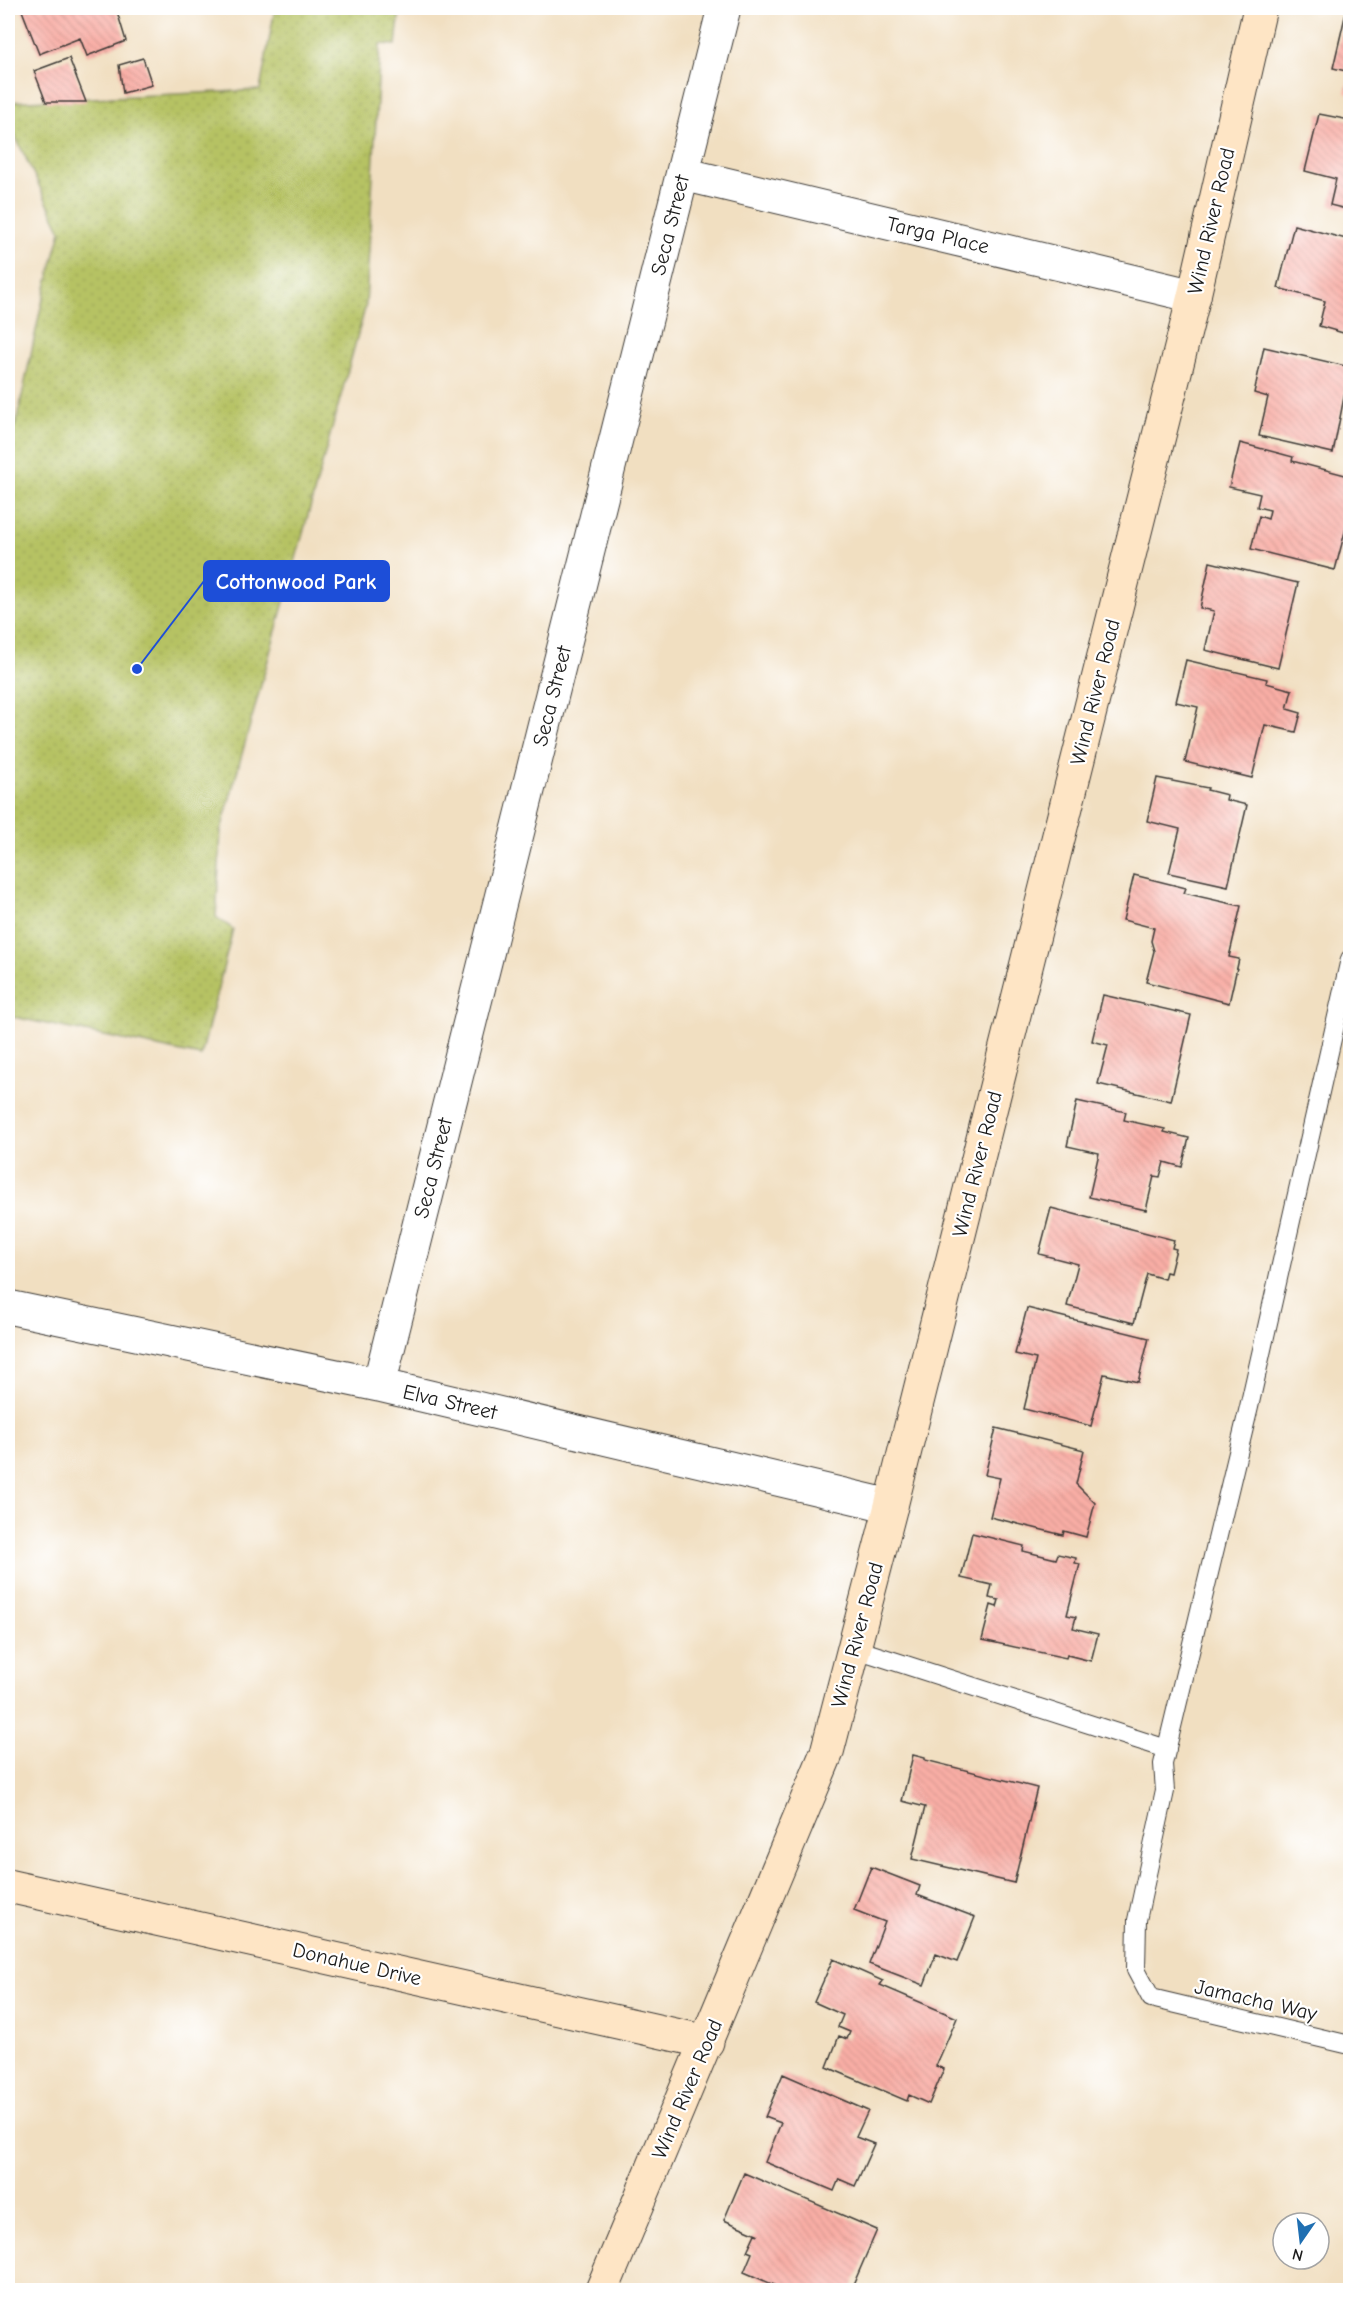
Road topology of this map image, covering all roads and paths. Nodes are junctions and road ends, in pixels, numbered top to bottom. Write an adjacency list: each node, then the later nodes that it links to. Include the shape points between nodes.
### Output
1 (724, 8): 3 (street, Seca Street)
2 (1260, 8): 4 (street, Wind River Road)
3 (683, 174): 4 (street, Targa Place); 7 (street, Seca Street)
4 (1194, 296): 8 (street, Wind River Road)
5 (1350, 959): 10 (lane)
6 (8, 1307): 7 (street, Elva Street)
7 (379, 1385): 8 (street, Elva Street)
8 (891, 1506): 9 (street, Wind River Road)
9 (853, 1648): 10 (lane); 12 (street, Wind River Road, via 827,1752)
10 (1167, 1749): 13 (lane, Jamacha Way, via 1163,1764 1165,1791 1137,1920 1136,1970 1151,1998)
11 (8, 1886): 12 (street, Donahue Drive)
12 (707, 2042): 14 (street, Wind River Road)
13 (1350, 2045)
14 (602, 2290)

